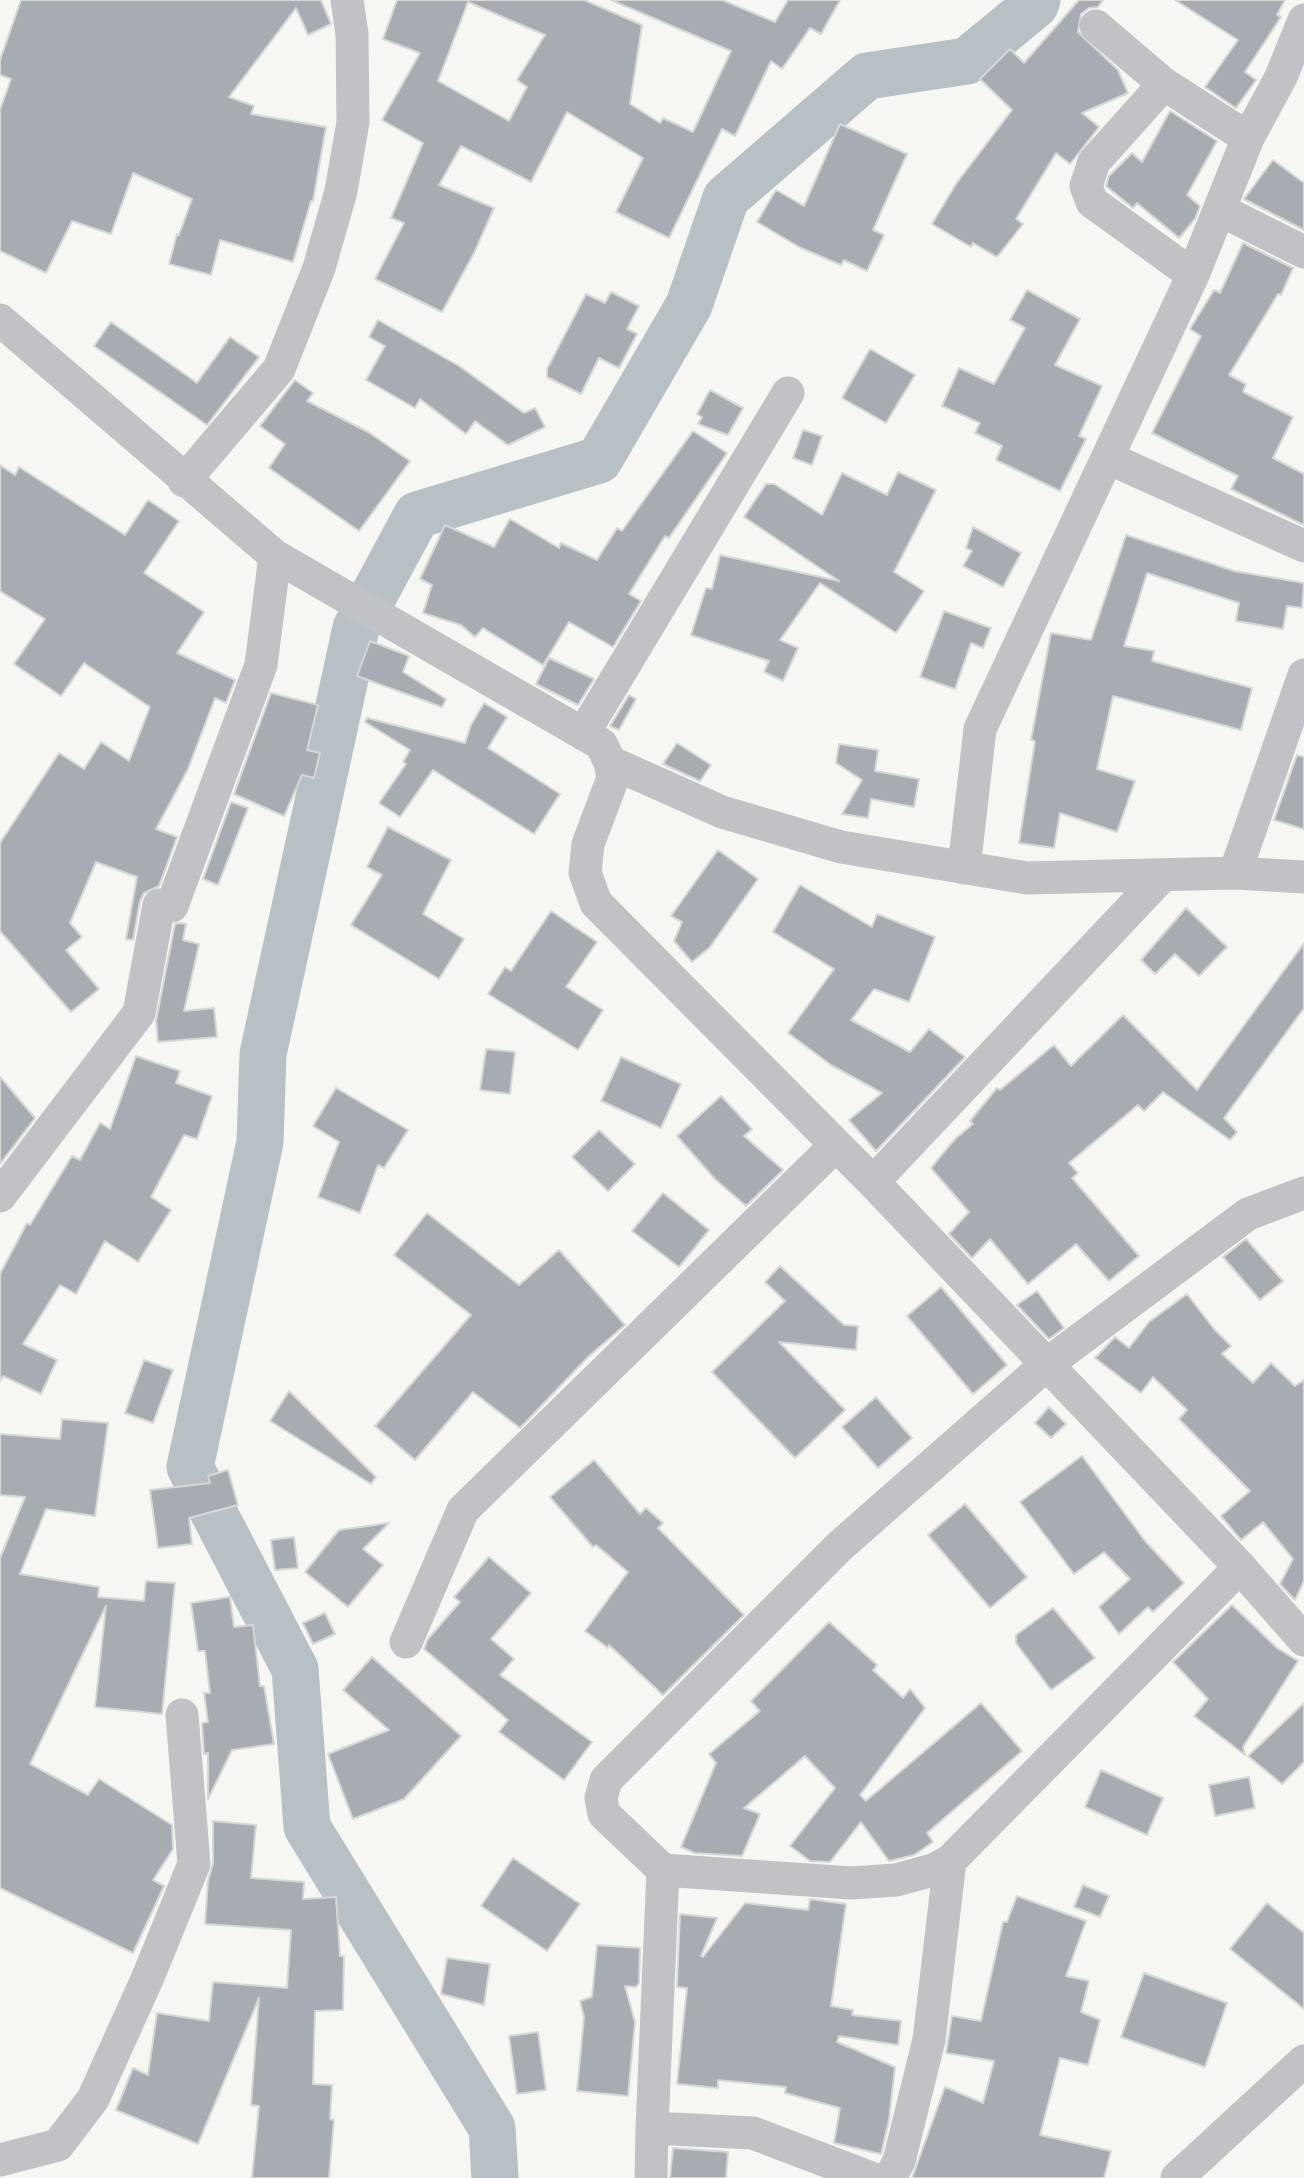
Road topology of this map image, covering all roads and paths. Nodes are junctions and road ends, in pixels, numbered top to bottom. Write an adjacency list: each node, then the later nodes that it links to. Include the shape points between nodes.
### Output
1 (347, 0): 12 (street, via 353,122 341,191 319,268 279,369)
2 (1304, 20): 5 (street, via 1281,77)
3 (1096, 26): 4 (street)
4 (1164, 84): 5 (street); 8 (street, via 1094,162 1086,186 1092,202)
5 (1248, 138): 6 (street)
6 (1220, 210): 7 (street); 8 (street)
7 (1304, 252)
8 (1194, 275): 11 (street)
9 (0, 320): 12 (street)
10 (788, 393): 16 (street)
11 (1108, 458): 13 (street); 18 (street, via 980,729)
12 (184, 481): 14 (street)
13 (1304, 546)
14 (288, 564): 16 (street); 25 (street, via 261,665 172,906 159,905 139,1013)
15 (1304, 675): 19 (street)
16 (583, 734): 17 (street, via 601,744)
17 (610, 762): 18 (street, via 722,812 828,844); 22 (street, via 612,778 588,844 585,873 596,903)
18 (964, 868): 20 (street, via 1027,878)
19 (1235, 873): 20 (street); 21 (street)
20 (1163, 875): 23 (street)
21 (1304, 877)
22 (836, 1144): 23 (street); 29 (street, via 463,1510)
23 (873, 1182): 26 (street)
24 (1304, 1193): 26 (street, via 1248,1214)
25 (0, 1196)
26 (1047, 1364): 27 (street); 31 (street, via 840,1546 606,1780 601,1797 604,1814)
27 (1240, 1567): 28 (street); 32 (street)
28 (1304, 1640)
29 (406, 1642)
30 (182, 1715): 35 (street, via 194,1864 148,1978 93,2099 58,2145)
31 (663, 1870): 32 (street, via 851,1883); 34 (street)
32 (943, 1872): 38 (street, via 929,2040 899,2161)
33 (1304, 2061): 39 (street)
34 (652, 2128): 36 (street); 37 (street, via 753,2133)
35 (0, 2160)
36 (651, 2178)
37 (871, 2178)
38 (890, 2178)
39 (1177, 2178)

